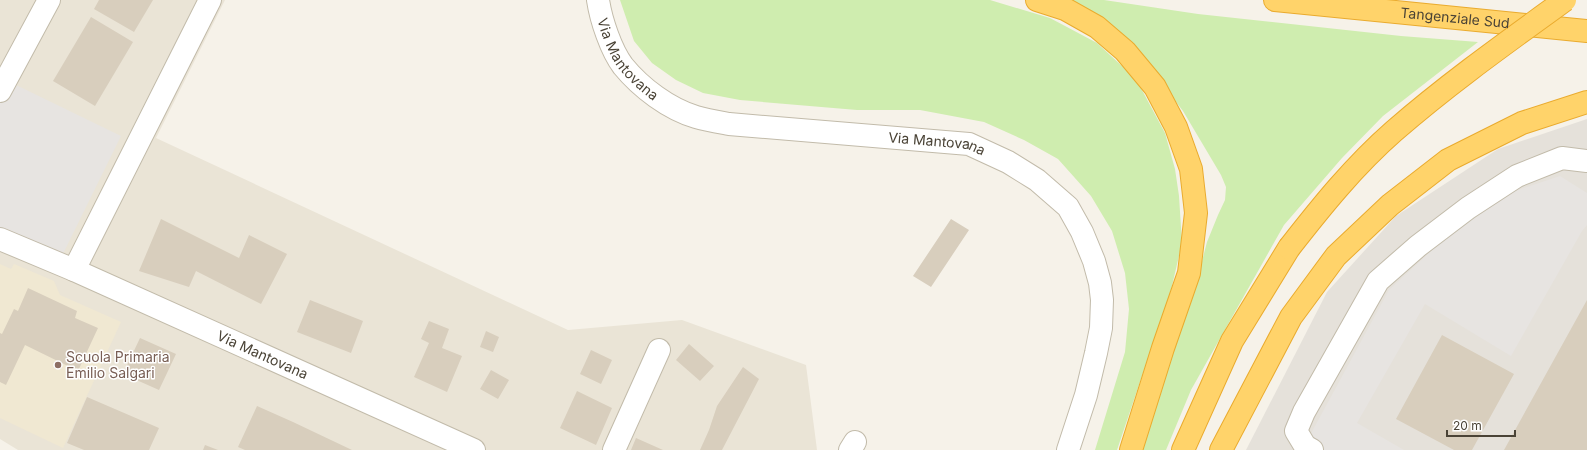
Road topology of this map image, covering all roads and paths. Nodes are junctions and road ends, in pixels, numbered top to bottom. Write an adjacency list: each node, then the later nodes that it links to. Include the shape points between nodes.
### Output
1 (49, 0): 8 (street)
2 (210, 0): 12 (street)
3 (598, 0): 17 (street, Via Mantovana, via 608,37 622,65 644,87 668,104 695,117 729,124 969,144 1008,162 1037,180 1068,207 1094,261 1102,300 1101,328 1096,353 1086,395)
4 (1037, 0): 18 (highway, via 1065,10 1097,28 1125,51 1155,87 1176,127 1190,168 1196,213 1189,273)
5 (1275, 0): 7 (highway, Tangenziale Sud)
6 (1565, 0): 19 (highway, bridge, via 1480,62 1394,132 1336,189 1289,248 1232,340)
7 (1587, 31)
8 (0, 91)
9 (1587, 102): 20 (highway, via 1522,123 1448,160 1390,204 1336,256 1291,317)
10 (1587, 161): 21 (street, via 1562,158 1517,176 1468,208 1378,281 1304,412 1296,431 1305,446)
11 (0, 239): 12 (street, Via Mantovana)
12 (74, 270): 14 (street, Via Mantovana)
13 (659, 350): 16 (street)
14 (448, 445): 15 (street, Via Mantovana)
15 (474, 450)
16 (614, 450)
17 (1068, 450)
18 (1131, 450)
19 (1183, 450)
20 (1221, 450)
21 (1312, 450)

